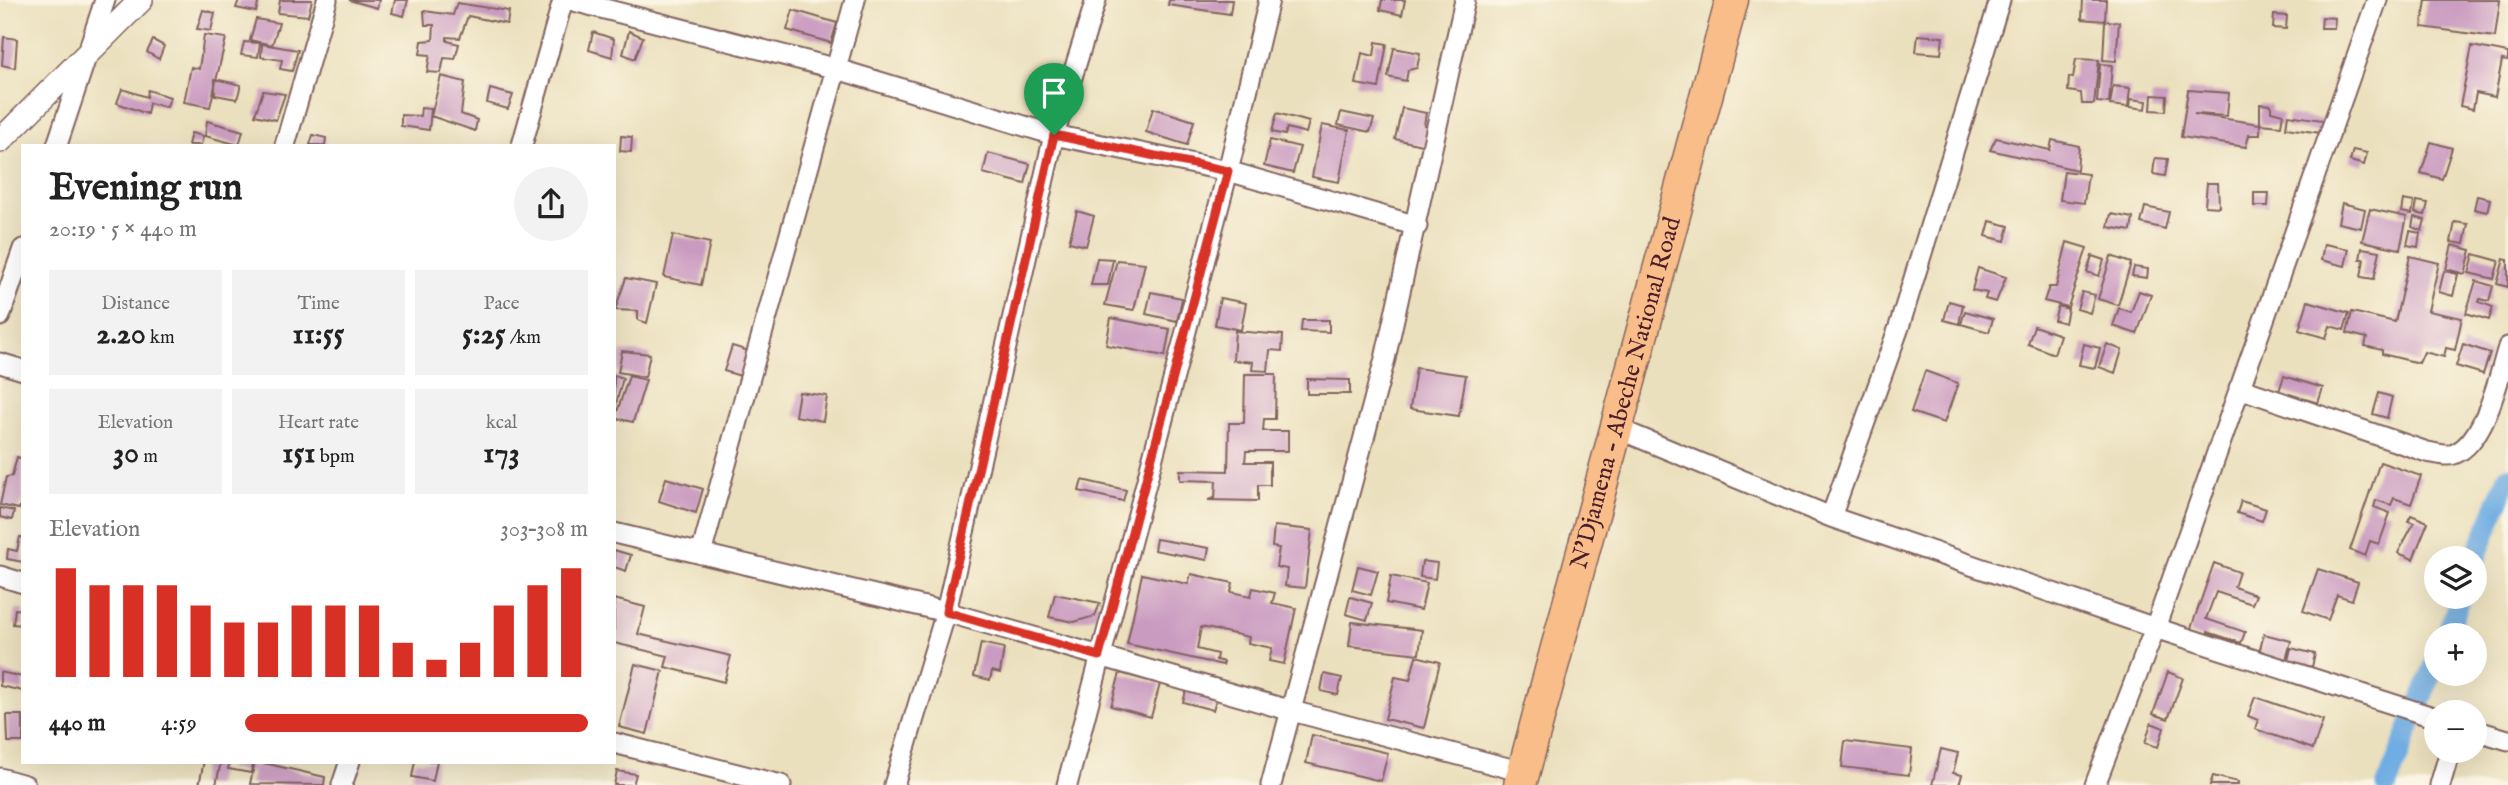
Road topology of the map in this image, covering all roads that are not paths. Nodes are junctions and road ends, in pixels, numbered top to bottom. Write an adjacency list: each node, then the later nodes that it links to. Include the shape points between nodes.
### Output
1 (105, 0): 13 (street)
2 (141, 0): 13 (street)
3 (327, 0): 18 (street)
4 (563, 0): 19 (street)
5 (570, 0): 14 (street)
6 (855, 0): 14 (street)
7 (1096, 0): 15 (street)
8 (1269, 0): 20 (street)
9 (1465, 0): 21 (street)
10 (1732, 0): 28 (highway, N'Djamena - Abeche National Road)
11 (2000, 0): 29 (street, via 1899,327)
12 (2377, 0): 27 (street)
13 (89, 52): 16 (street); 17 (street)
14 (837, 69): 15 (street); 31 (street)
15 (1054, 135): 20 (street); 34 (street)
16 (0, 141)
17 (57, 144)
18 (285, 144)
19 (522, 144)
20 (1228, 171): 21 (street); 36 (street)
21 (1417, 226): 37 (street)
22 (21, 254): 23 (street)
23 (0, 316)
24 (2508, 347): 27 (street, via 2480,429 2469,446 2452,455 2427,452)
25 (0, 363): 26 (street)
26 (21, 369)
27 (2239, 388): 35 (street)
28 (1616, 428): 29 (street); 45 (highway, N'Djamena - Abeche National Road)
29 (1831, 517): 35 (street)
30 (616, 533): 31 (street)
31 (701, 554): 34 (street)
32 (0, 576): 33 (street)
33 (21, 582)
34 (946, 612): 36 (street); 49 (street)
35 (2155, 628): 38 (street); 52 (street)
36 (1099, 656): 37 (street); 50 (street)
37 (1292, 711): 45 (street); 51 (street)
38 (2424, 714)
39 (2487, 734): 40 (street)
40 (2508, 740)
41 (616, 744): 48 (street)
42 (2446, 763): 53 (street)
43 (349, 764): 47 (street)
44 (0, 778): 46 (street)
45 (1522, 778)
46 (25, 785)
47 (342, 785)
48 (781, 785)
49 (894, 785)
50 (1067, 785)
51 (1271, 785)
52 (2095, 785)
53 (2440, 785)

